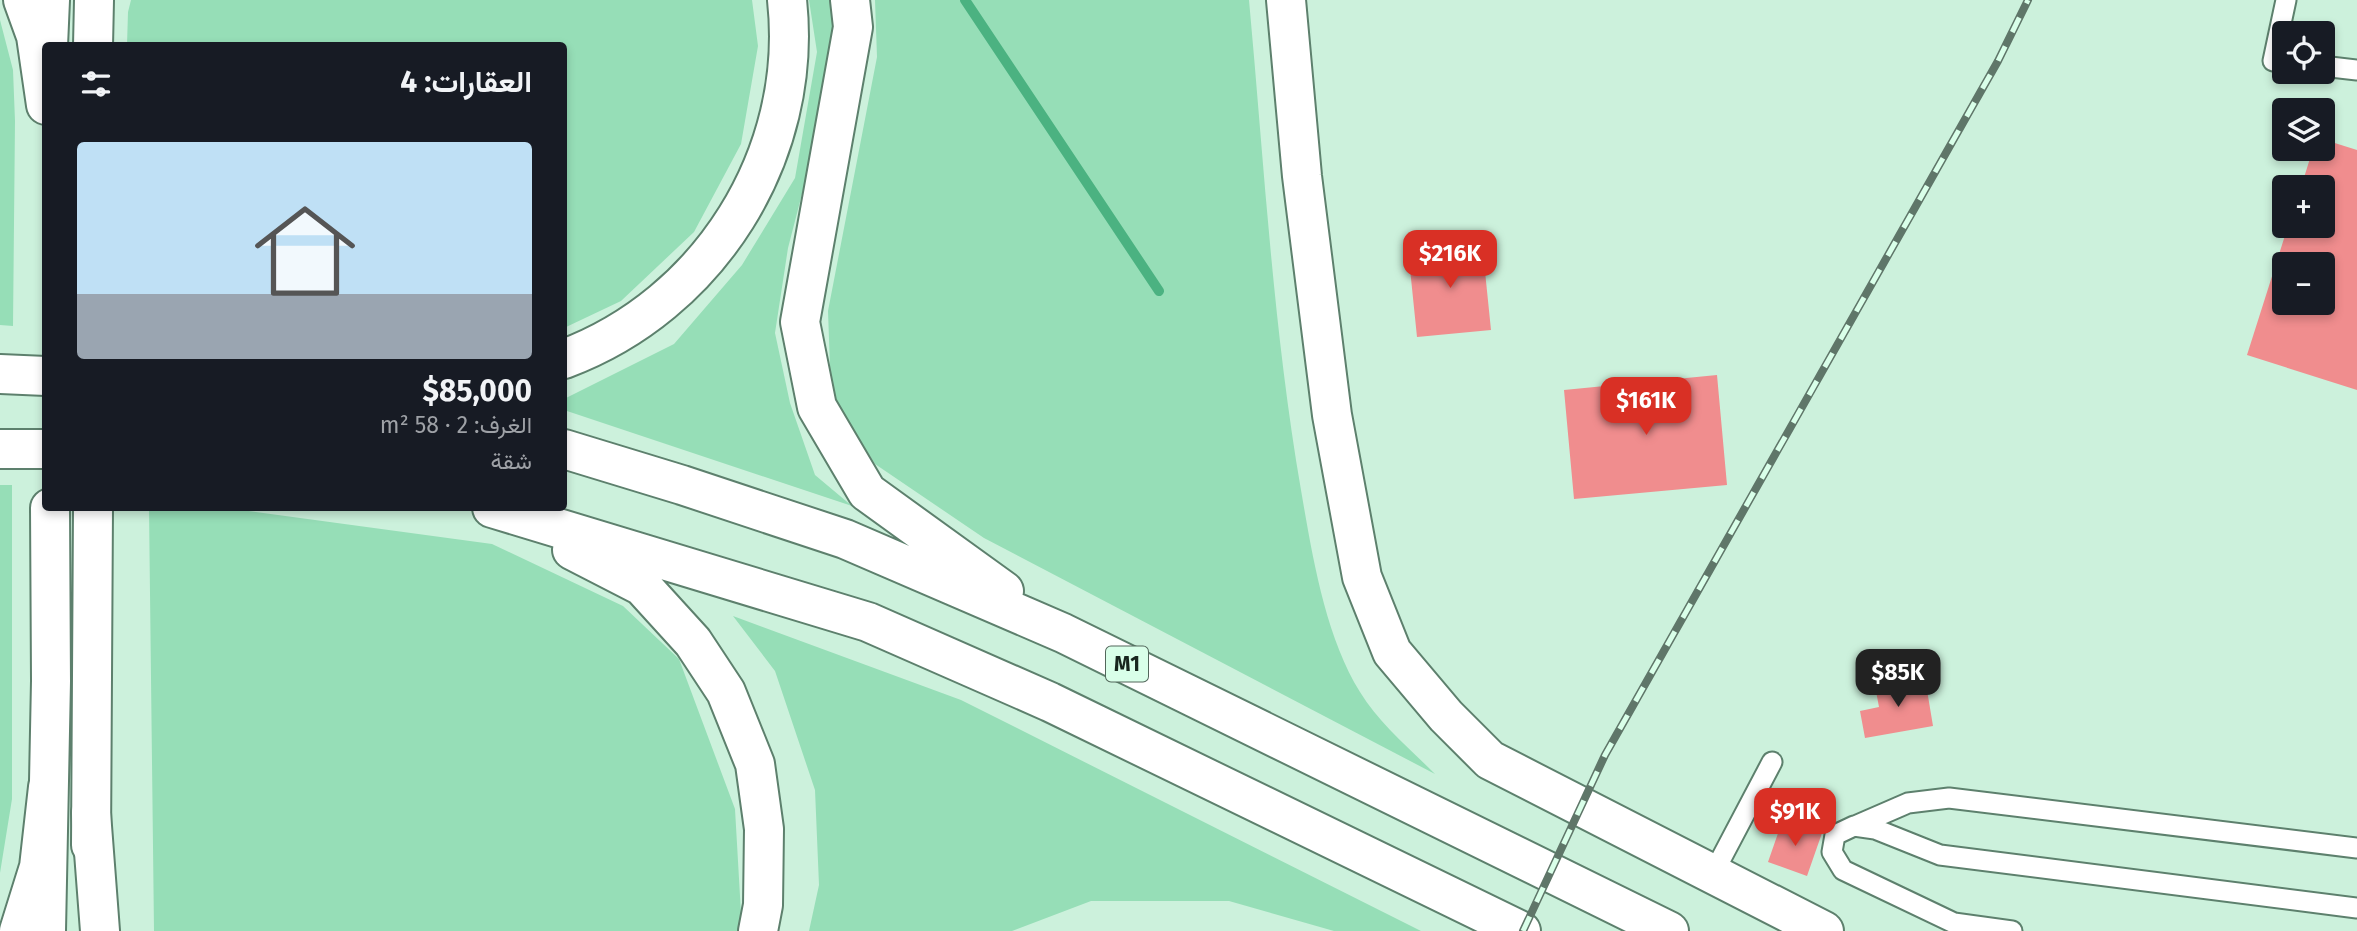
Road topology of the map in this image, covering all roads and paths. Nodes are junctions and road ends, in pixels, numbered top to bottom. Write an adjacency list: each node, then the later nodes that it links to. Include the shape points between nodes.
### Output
1 (23, 0): 13 (main road, via 36,36)
2 (50, 0): 9 (main road)
3 (94, 0): 10 (main road)
4 (787, 0): 14 (main road, via 788,56 781,109 766,160 743,208 713,253 676,292 634,325)
5 (850, 0): 24 (main road, via 853,27 800,322 817,408 867,492)
6 (1286, 0): 30 (main road, via 1332,415 1362,577 1392,652 1490,760)
7 (2286, 0): 8 (lane)
8 (2282, 21)
9 (48, 42)
10 (93, 42)
11 (2335, 67): 12 (lane)
12 (2357, 70)
13 (42, 77)
14 (567, 358)
15 (0, 374): 16 (main road)
16 (42, 376)
17 (0, 449): 18 (main road)
18 (42, 449)
19 (567, 450): 24 (main road, M1, via 845,539)
20 (50, 511): 26 (main road)
21 (93, 511): 27 (main road)
22 (497, 511): 36 (main road, via 642,586 693,642 726,692 755,764 764,829)
23 (501, 511): 37 (main road, via 867,622 1050,702)
24 (1063, 633): 38 (main road, M1)
25 (1772, 762): 30 (lane)
26 (48, 787): 32 (main road, via 39,867); 33 (main road)
27 (91, 813): 34 (main road); 35 (main road)
28 (1854, 826): 29 (lane, via 1908,803 1948,798); 31 (lane, via 1875,829 1940,855); 40 (lane, via 1835,835 1832,852 1843,870 1954,923)
29 (2357, 848)
30 (1713, 874): 39 (main road)
31 (2357, 908)
32 (19, 931)
33 (46, 931)
34 (91, 931)
35 (100, 931)
36 (758, 931)
37 (1521, 931)
38 (1669, 931)
39 (1824, 931)
40 (2012, 931)

